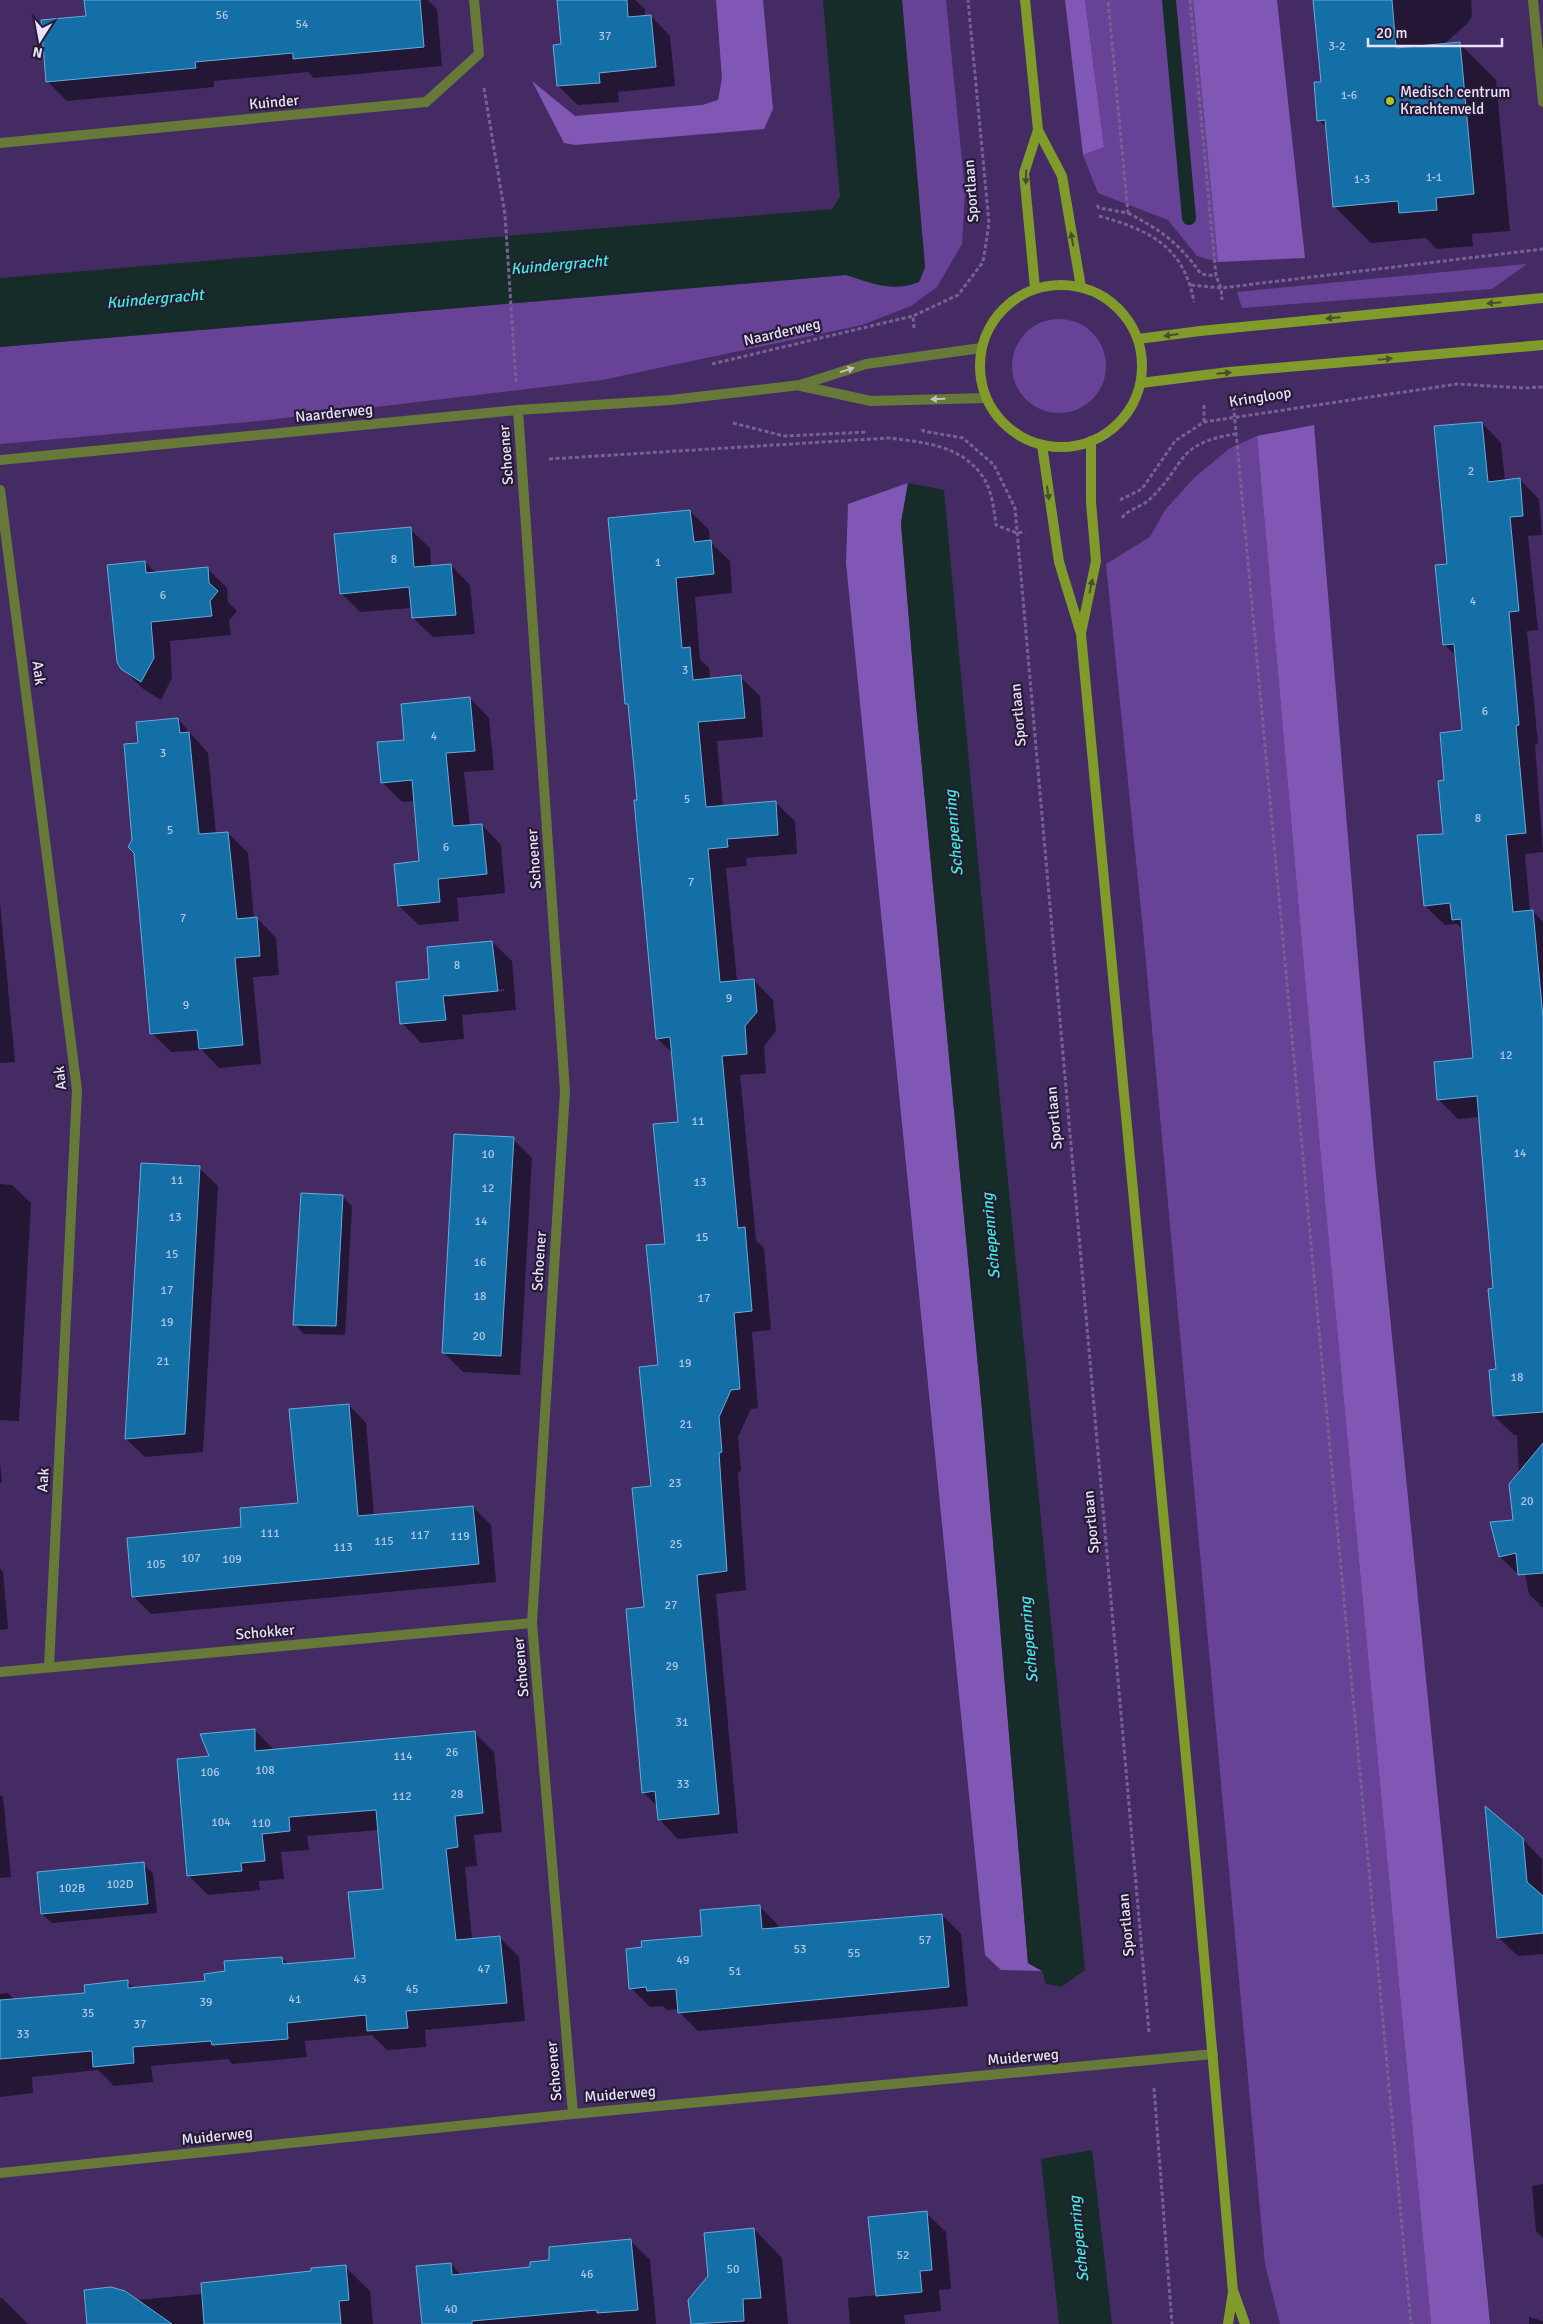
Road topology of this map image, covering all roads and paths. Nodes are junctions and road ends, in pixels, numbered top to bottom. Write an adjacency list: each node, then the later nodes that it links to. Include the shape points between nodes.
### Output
1 (474, 0): 7 (street)
2 (968, 0): 12 (path, Sportlaan)
3 (1025, 0): 9 (street)
4 (1108, 0): 14 (path)
5 (1190, 0): 19 (path)
6 (1533, 0): 8 (street)
7 (479, 54): 10 (street, Kuinder, via 426,102); 40 (path, via 505,215)
8 (1543, 102)
9 (1038, 130): 11 (street, via 1062,176); 13 (street, one-way to 13, via 1024,174)
10 (0, 143)
11 (1065, 194): 14 (path, via 1089,194 1099,208); 15 (street)
12 (987, 195): 13 (path); 17 (path, Sportlaan)
13 (1026, 196): 16 (street)
14 (1128, 212): 19 (path, via 1160,229 1185,252 1201,274)
15 (1068, 217): 20 (path, via 1094,214 1147,232 1172,250); 21 (street, one-way to 15)
16 (1028, 219): 17 (path); 22 (street)
17 (989, 223): 25 (path, Sportlaan, via 983,262 958,295)
18 (1543, 249): 23 (path)
19 (1216, 276): 23 (path)
20 (1191, 285): 23 (path); 27 (path)
21 (1081, 286): 22 (street, via 1058,284); 28 (street, via 1105,297 1118,309)
22 (1035, 288): 30 (street, via 1011,302 992,322)
23 (1221, 288): 26 (path)
24 (1543, 298): 26 (street, one-way to 26)
25 (913, 316): 31 (path); 32 (path, Naarderweg)
26 (1224, 329): 27 (street)
27 (1200, 331): 28 (street, one-way to 28)
28 (1138, 339): 35 (street, via 1142,361)
29 (1543, 345): 33 (street, Kringloop, one-way to 29)
30 (981, 348): 31 (street, Naarderweg); 38 (street, via 980,373)
31 (915, 356): 36 (street, Naarderweg, one-way to 31, via 866,364)
32 (707, 365)
33 (1229, 372): 34 (street, Kringloop, one-way to 33); 41 (path)
34 (1203, 374): 35 (street, Kringloop); 43 (path)
35 (1140, 384): 48 (street, via 1131,407 1113,428)
36 (800, 385): 39 (street, Naarderweg, via 872,401); 40 (street, Naarderweg, via 671,400)
37 (1543, 387): 41 (path, Kringloop, via 1457,384)
38 (986, 398): 39 (street, Naarderweg, one-way to 39); 49 (street, via 999,420 1019,435)
39 (920, 399): 46 (path)
40 (518, 410): 50 (street, Naarderweg); 51 (street, Schoener)
41 (1235, 416): 43 (path, Kringloop); 47 (path)
42 (726, 421): 44 (path, via 784,436)
43 (1204, 422): 53 (path, Kringloop, via 1175,441 1142,489 1122,500)
44 (878, 431)
45 (914, 431): 46 (path)
46 (923, 431): 55 (path, Sportlaan, via 963,438 994,465)
47 (1235, 434): 56 (path, via 1211,438 1194,446 1149,501 1123,515 1116,530); 71 (path)
48 (1091, 441): 49 (street, via 1067,447); 53 (street)
49 (1042, 445): 54 (street, one-way to 54)
50 (0, 460)
51 (521, 461): 57 (path, via 888,438 930,443 960,455 983,477 996,525); 60 (street, Schoener, via 565,1092)
52 (0, 490): 61 (street, Aak, via 78,1090)
53 (1092, 502): 56 (street)
54 (1050, 506): 55 (path); 58 (street)
55 (1014, 508): 57 (path, Sportlaan)
56 (1093, 531): 59 (street, one-way to 56, via 1096,561)
57 (1017, 532): 58 (path); 64 (path, Sportlaan)
58 (1053, 532): 59 (street, via 1058,562)
59 (1081, 634): 63 (street)
60 (532, 1623): 61 (street, Schokker); 65 (street, Schoener)
61 (48, 1667): 62 (street, Schokker)
62 (0, 1672)
63 (1214, 2054): 64 (street, Muiderweg); 67 (street)
64 (1152, 2060): 65 (street, Muiderweg); 68 (path, Sportlaan)
65 (573, 2114): 66 (street, Muiderweg)
66 (0, 2173)
67 (1233, 2292): 69 (street); 70 (street)
68 (1172, 2324)
69 (1228, 2324)
70 (1245, 2324)
71 (1411, 2324)

